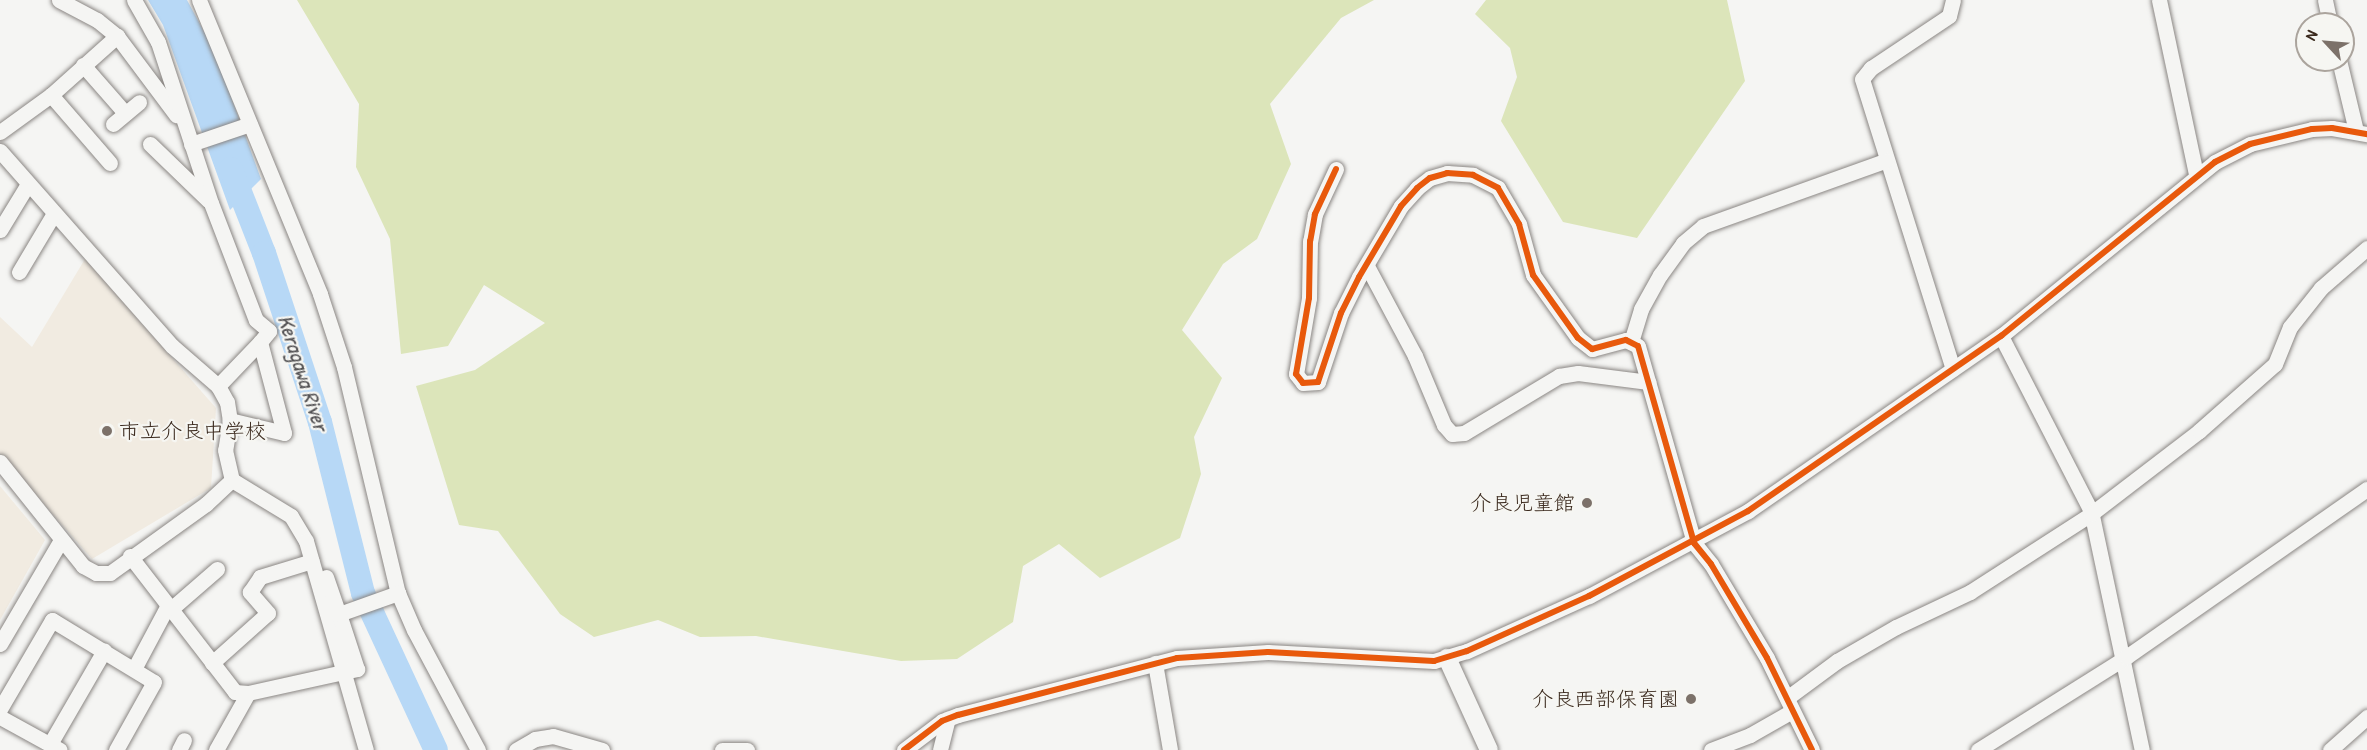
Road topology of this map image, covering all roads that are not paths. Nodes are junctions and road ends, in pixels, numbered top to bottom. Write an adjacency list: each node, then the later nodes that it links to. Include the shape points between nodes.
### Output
1 (58, 0): 6 (street, via 97,20)
2 (134, 0): 16 (street, via 158,42)
3 (198, 0): 13 (street)
4 (1953, 0): 19 (street, via 1949,16 1871,68 1862,79)
5 (2159, 0): 22 (street)
6 (117, 36): 7 (street); 16 (street)
7 (83, 65): 9 (street); 11 (street)
8 (2343, 72): 15 (street)
9 (51, 95): 14 (street); 20 (street)
10 (139, 102): 11 (street)
11 (125, 113): 12 (street)
12 (113, 124)
13 (245, 126): 16 (street); 47 (street, via 320,294 344,367)
14 (0, 132)
15 (2362, 133): 22 (street, via 2312,129 2279,136 2250,144)
16 (189, 138): 24 (street)
17 (150, 144): 24 (street)
18 (1, 155): 23 (street)
19 (1887, 160): 32 (street, via 1703,226 1683,243 1660,275 1641,309); 33 (street)
20 (110, 163)
21 (1336, 169): 28 (street, via 1315,214 1310,241 1308,307 1296,374 1303,383 1318,382 1341,313)
22 (2196, 174): 30 (street, via 2092,265)
23 (28, 184): 25 (street); 26 (street)
24 (211, 203): 31 (street, via 256,320 269,331)
25 (53, 215): 29 (street); 35 (street, via 172,346)
26 (0, 230)
27 (2367, 248): 40 (street, via 2321,288 2290,327 2275,364 2254,386)
28 (1367, 266): 32 (street, via 1401,206 1417,188 1430,178 1447,173 1473,175 1498,188 1511,207 1533,275 1578,338 1592,349); 34 (street, via 1415,356 1444,425 1452,434 1464,433 1559,376 1578,373)
29 (19, 272)
30 (2001, 336): 33 (street); 40 (street)
31 (260, 342): 35 (street); 36 (street, via 285,433)
32 (1630, 342): 34 (street, via 1638,346)
33 (1953, 369): 43 (street, via 1749,511)
34 (1648, 382): 43 (street)
35 (218, 386): 36 (street, via 227,402)
36 (230, 420): 38 (street, via 225,450)
37 (0, 462): 41 (street)
38 (232, 480): 42 (street, via 291,516); 44 (street, via 206,504)
39 (2367, 489): 53 (street)
40 (2091, 514): 53 (street); 59 (street, via 1970,592 1837,662)
41 (61, 540): 44 (street, via 83,566 96,573 110,573); 50 (street)
42 (306, 542): 45 (street); 49 (street, via 314,542)
43 (1694, 543): 52 (street, via 1589,596); 59 (street, via 1723,583)
44 (130, 556): 48 (street)
45 (312, 561): 54 (street, via 260,577 250,592 268,613); 57 (street)
46 (217, 569): 48 (street)
47 (393, 595): 49 (street); 69 (street)
48 (170, 607): 54 (street); 56 (street)
49 (344, 612): 57 (street, via 357,669)
50 (0, 644)
51 (104, 651): 56 (street); 60 (street, via 52,620); 65 (street)
52 (1447, 658): 55 (street, via 1406,660 1268,651 1217,653); 77 (street)
53 (2122, 659): 80 (street); 81 (street)
54 (213, 663): 58 (street, via 235,692)
55 (1155, 663): 63 (street); 76 (street)
56 (134, 669): 66 (street, via 154,682)
57 (343, 674): 58 (street); 68 (street)
58 (248, 693): 67 (street)
59 (1789, 704): 64 (street); 79 (street)
60 (0, 710)
61 (0, 717): 65 (street)
62 (2367, 717): 82 (street)
63 (948, 719): 74 (street); 75 (street)
64 (1744, 744): 78 (street)
65 (55, 747)
66 (116, 750)
67 (216, 750)
68 (366, 750)
69 (478, 750)
70 (516, 750): 71 (street, via 535,739 553,736)
71 (602, 750)
72 (722, 750): 73 (street)
73 (747, 750)
74 (904, 750)
75 (940, 750)
76 (1170, 750)
77 (1490, 750)
78 (1711, 750)
79 (1812, 750)
80 (1978, 750)
81 (2142, 750)
82 (2330, 750)

